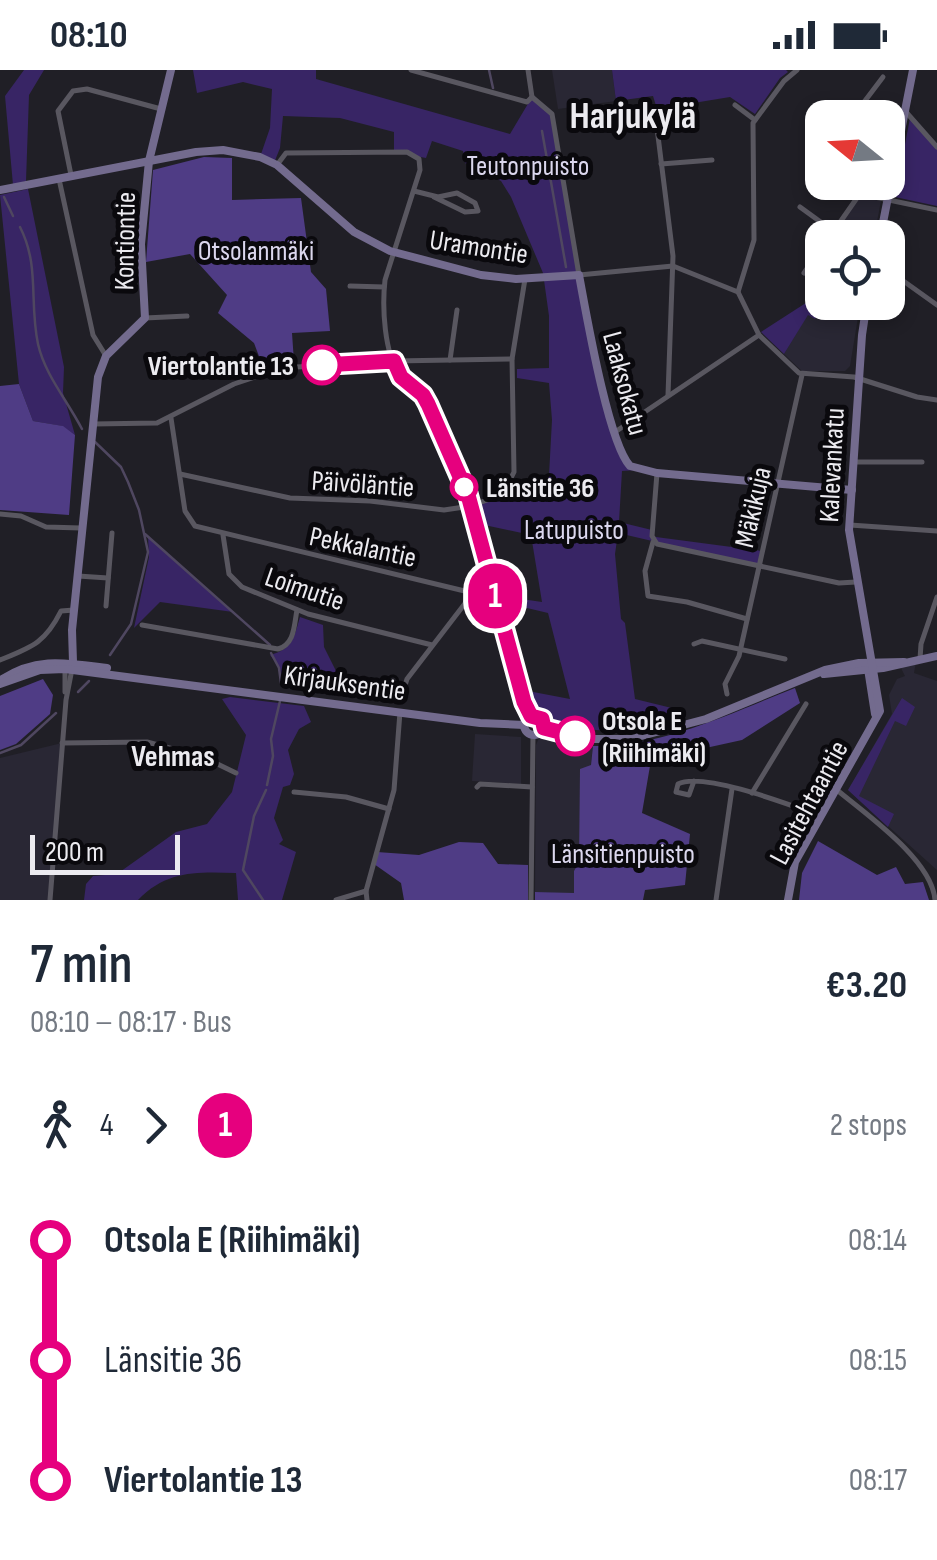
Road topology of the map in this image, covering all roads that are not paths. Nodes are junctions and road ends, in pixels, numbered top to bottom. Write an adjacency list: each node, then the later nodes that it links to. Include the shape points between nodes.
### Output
1 (172, 70): 10 (street, Kontiontie)
2 (411, 70): 7 (street, via 527,102)
3 (528, 70): 7 (street)
4 (913, 70): 11 (street)
5 (795, 71): 13 (street)
6 (883, 77): 8 (street)
7 (532, 98): 30 (street, Laaksokatu, via 552,114)
8 (866, 100)
9 (736, 105): 13 (street)
10 (162, 108): 16 (street, Kontiontie); 19 (street, via 73,91 58,111)
11 (905, 111): 14 (street)
12 (656, 120): 17 (street)
13 (755, 120): 35 (street, via 754,240)
14 (937, 147)
15 (712, 160): 17 (street)
16 (148, 161): 18 (street, Uramontie, via 223,150); 19 (street, Uramontie); 39 (street, Kontiontie, via 140,244)
17 (662, 164): 29 (street)
18 (277, 165): 22 (street, via 286,153 407,152 420,162); 28 (street, Uramontie, via 354,232)
19 (71, 176): 20 (street, Uramontie)
20 (59, 179): 21 (street, Uramontie); 42 (street, via 93,336)
21 (0, 190)
22 (414, 191): 23 (street); 28 (street)
23 (434, 197): 23 (street, via 457,192 478,211 465,212)
24 (892, 200): 26 (street)
25 (800, 206): 27 (street)
26 (937, 210)
27 (816, 220)
28 (395, 253): 31 (street, Uramontie, via 465,272); 34 (street)
29 (672, 266): 30 (street, Uramontie); 35 (street, Uramontie); 48 (street)
30 (579, 275): 31 (street, Uramontie); 52 (street, Laaksokatu)
31 (525, 278): 43 (street)
32 (905, 282): 36 (street)
33 (350, 286): 34 (street)
34 (384, 287): 45 (street)
35 (738, 292): 41 (street)
36 (937, 305)
37 (457, 310): 44 (street)
38 (188, 316): 39 (street)
39 (146, 318): 42 (street, Kontiontie)
40 (865, 320): 47 (street, Kalevankatu)
41 (759, 334): 46 (street); 48 (street)
42 (106, 356): 51 (street)
43 (512, 359): 44 (street); 59 (street, via 514,472 503,494)
44 (450, 360): 45 (street)
45 (394, 361): 50 (street, via 280,368); 59 (street, via 428,404)
46 (802, 375): 47 (street); 57 (street, Mäkikuja)
47 (859, 378): 49 (street); 53 (street, Kalevankatu)
48 (668, 396): 52 (street)
49 (937, 400)
50 (171, 418): 51 (street); 55 (street)
51 (92, 424): 62 (street)
52 (616, 432): 56 (street, Laaksokatu, via 627,464)
53 (854, 462): 54 (street); 58 (street, Kalevankatu)
54 (922, 462)
55 (180, 474): 59 (street, Päivöläntie, via 294,499 444,510); 65 (street, via 188,520)
56 (656, 474): 57 (street); 66 (street)
57 (777, 485): 58 (street); 67 (street, Mäkikuja)
58 (852, 490): 61 (street, Kalevankatu)
59 (471, 506): 72 (street)
60 (0, 514): 62 (street)
61 (849, 524): 64 (street); 70 (street, Kalevankatu)
62 (81, 528): 68 (street)
63 (112, 532): 69 (street)
64 (937, 532)
65 (223, 535): 71 (street, Pekkalantie); 76 (street, Loimutie, via 235,582)
66 (653, 542): 67 (street); 77 (street, via 647,594)
67 (759, 566): 70 (street); 77 (street, Mäkikuja)
68 (78, 576): 69 (street); 75 (street)
69 (108, 578): 74 (street)
70 (856, 582): 87 (street, Kalevankatu)
71 (473, 593): 72 (street, Pekkalantie); 80 (street)
72 (495, 593): 93 (street)
73 (937, 597): 83 (street)
74 (106, 606)
75 (74, 610): 85 (street, via 60,611 40,642); 86 (street)
76 (297, 610): 78 (street, via 291,640 278,650); 80 (street, Loimutie)
77 (747, 619): 81 (street, Mäkikuja)
78 (142, 625)
79 (694, 644): 81 (street)
80 (432, 645): 90 (street)
81 (741, 649): 84 (street); 89 (street, Mäkikuja)
82 (937, 656): 83 (street)
83 (920, 658): 87 (street)
84 (785, 659)
85 (0, 660)
86 (69, 665): 88 (street, Kirjauksentie); 92 (street, Kirjauksentie); 97 (street)
87 (871, 666): 95 (street, via 814,675 706,719 630,739 590,739); 103 (street, Lasitehtaantie, via 874,728)
88 (0, 682)
89 (727, 694)
90 (402, 695)
91 (806, 704): 105 (street)
92 (400, 712): 94 (street, Kirjauksentie); 106 (street)
93 (531, 716): 94 (street); 95 (street, via 540,717)
94 (524, 724): 96 (street)
95 (544, 728): 96 (street)
96 (533, 735): 101 (street)
97 (62, 743): 98 (street, via 148,742 203,756); 111 (street)
98 (236, 773)
99 (694, 781): 102 (street)
100 (477, 787): 101 (street)
101 (532, 787): 114 (street)
102 (732, 788): 105 (street); 115 (street)
103 (837, 790): 107 (street, Lasitehtaantie); 108 (street)
104 (294, 792): 106 (street)
105 (752, 793): 107 (street)
106 (389, 808): 110 (street)
107 (821, 816): 116 (street, Lasitehtaantie, via 795,862)
108 (926, 872): 109 (street); 117 (street)
109 (937, 874)
110 (366, 891): 112 (street); 113 (street)
111 (50, 900)
112 (336, 900)
113 (368, 900)
114 (530, 900)
115 (716, 900)
116 (788, 900)
117 (934, 900)

